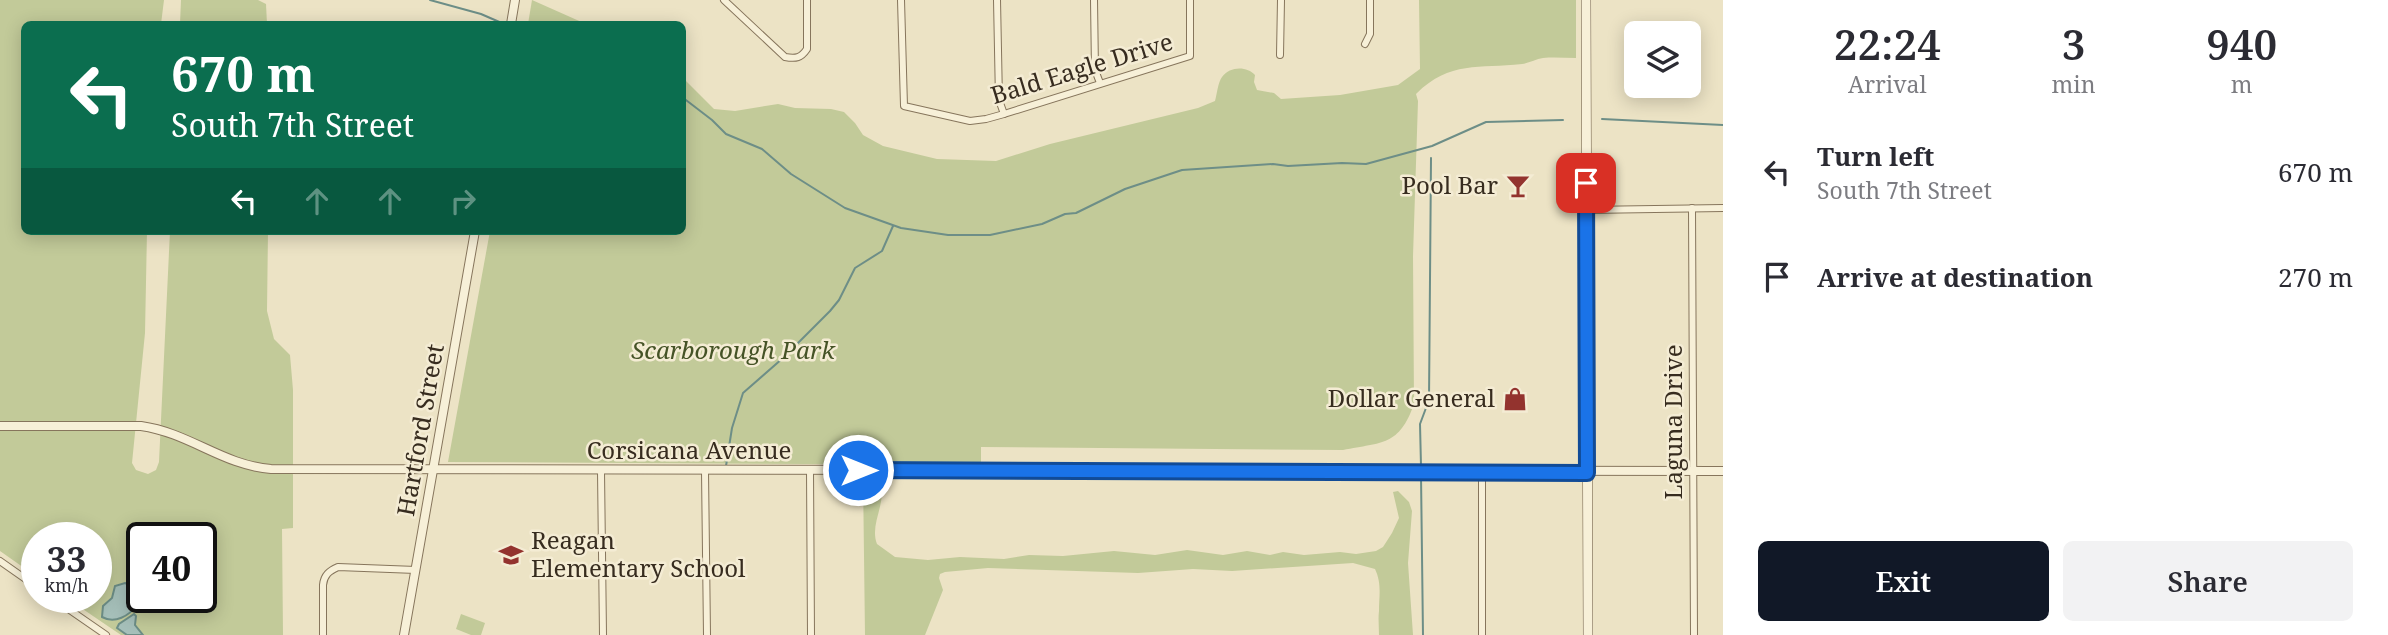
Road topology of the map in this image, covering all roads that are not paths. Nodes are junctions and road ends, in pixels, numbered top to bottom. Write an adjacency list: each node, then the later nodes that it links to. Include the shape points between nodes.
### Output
1 (515, 0): 11 (street)
2 (724, 0): 3 (street, via 792,59 807,49)
3 (807, 0)
4 (901, 0): 15 (street, Bald Eagle Drive, via 904,106 970,121)
5 (997, 0): 15 (street, via 999,100)
6 (1094, 0): 14 (street, via 1095,70)
7 (1190, 0): 14 (street, Bald Eagle Drive, via 1190,55)
8 (1281, 0): 13 (street)
9 (1370, 0): 12 (street)
10 (1586, 0): 18 (main road)
11 (512, 21)
12 (1366, 44)
13 (1280, 55)
14 (1100, 83): 15 (street, Bald Eagle Drive)
15 (1004, 114)
16 (1692, 208): 17 (street); 18 (street); 27 (street, Laguna Drive)
17 (1723, 208)
18 (1587, 210): 28 (main road)
19 (474, 235): 21 (street, Hartford Street)
20 (0, 426): 21 (street, Corsicana Avenue, via 158,428 254,468)
21 (433, 470): 23 (street, Corsicana Avenue); 30 (street, Hartford Street)
22 (810, 470): 24 (street, Corsicana Avenue); 25 (street, Corsicana Avenue); 38 (street)
23 (601, 471): 24 (street, Corsicana Avenue); 36 (street)
24 (705, 471): 37 (street)
25 (1482, 471): 28 (street, Corsicana Avenue); 39 (street)
26 (1723, 471): 27 (street, Corsicana Avenue)
27 (1693, 472): 28 (street, Corsicana Avenue); 41 (street, Laguna Drive)
28 (1587, 473): 40 (main road)
29 (0, 561): 31 (street)
30 (416, 570): 34 (street, via 338,567 331,571 323,585); 35 (street, Hartford Street)
31 (21, 576)
32 (74, 613): 33 (street)
33 (106, 635)
34 (323, 635)
35 (404, 635)
36 (603, 635)
37 (707, 635)
38 (811, 635)
39 (1482, 635)
40 (1588, 635)
41 (1694, 635)

